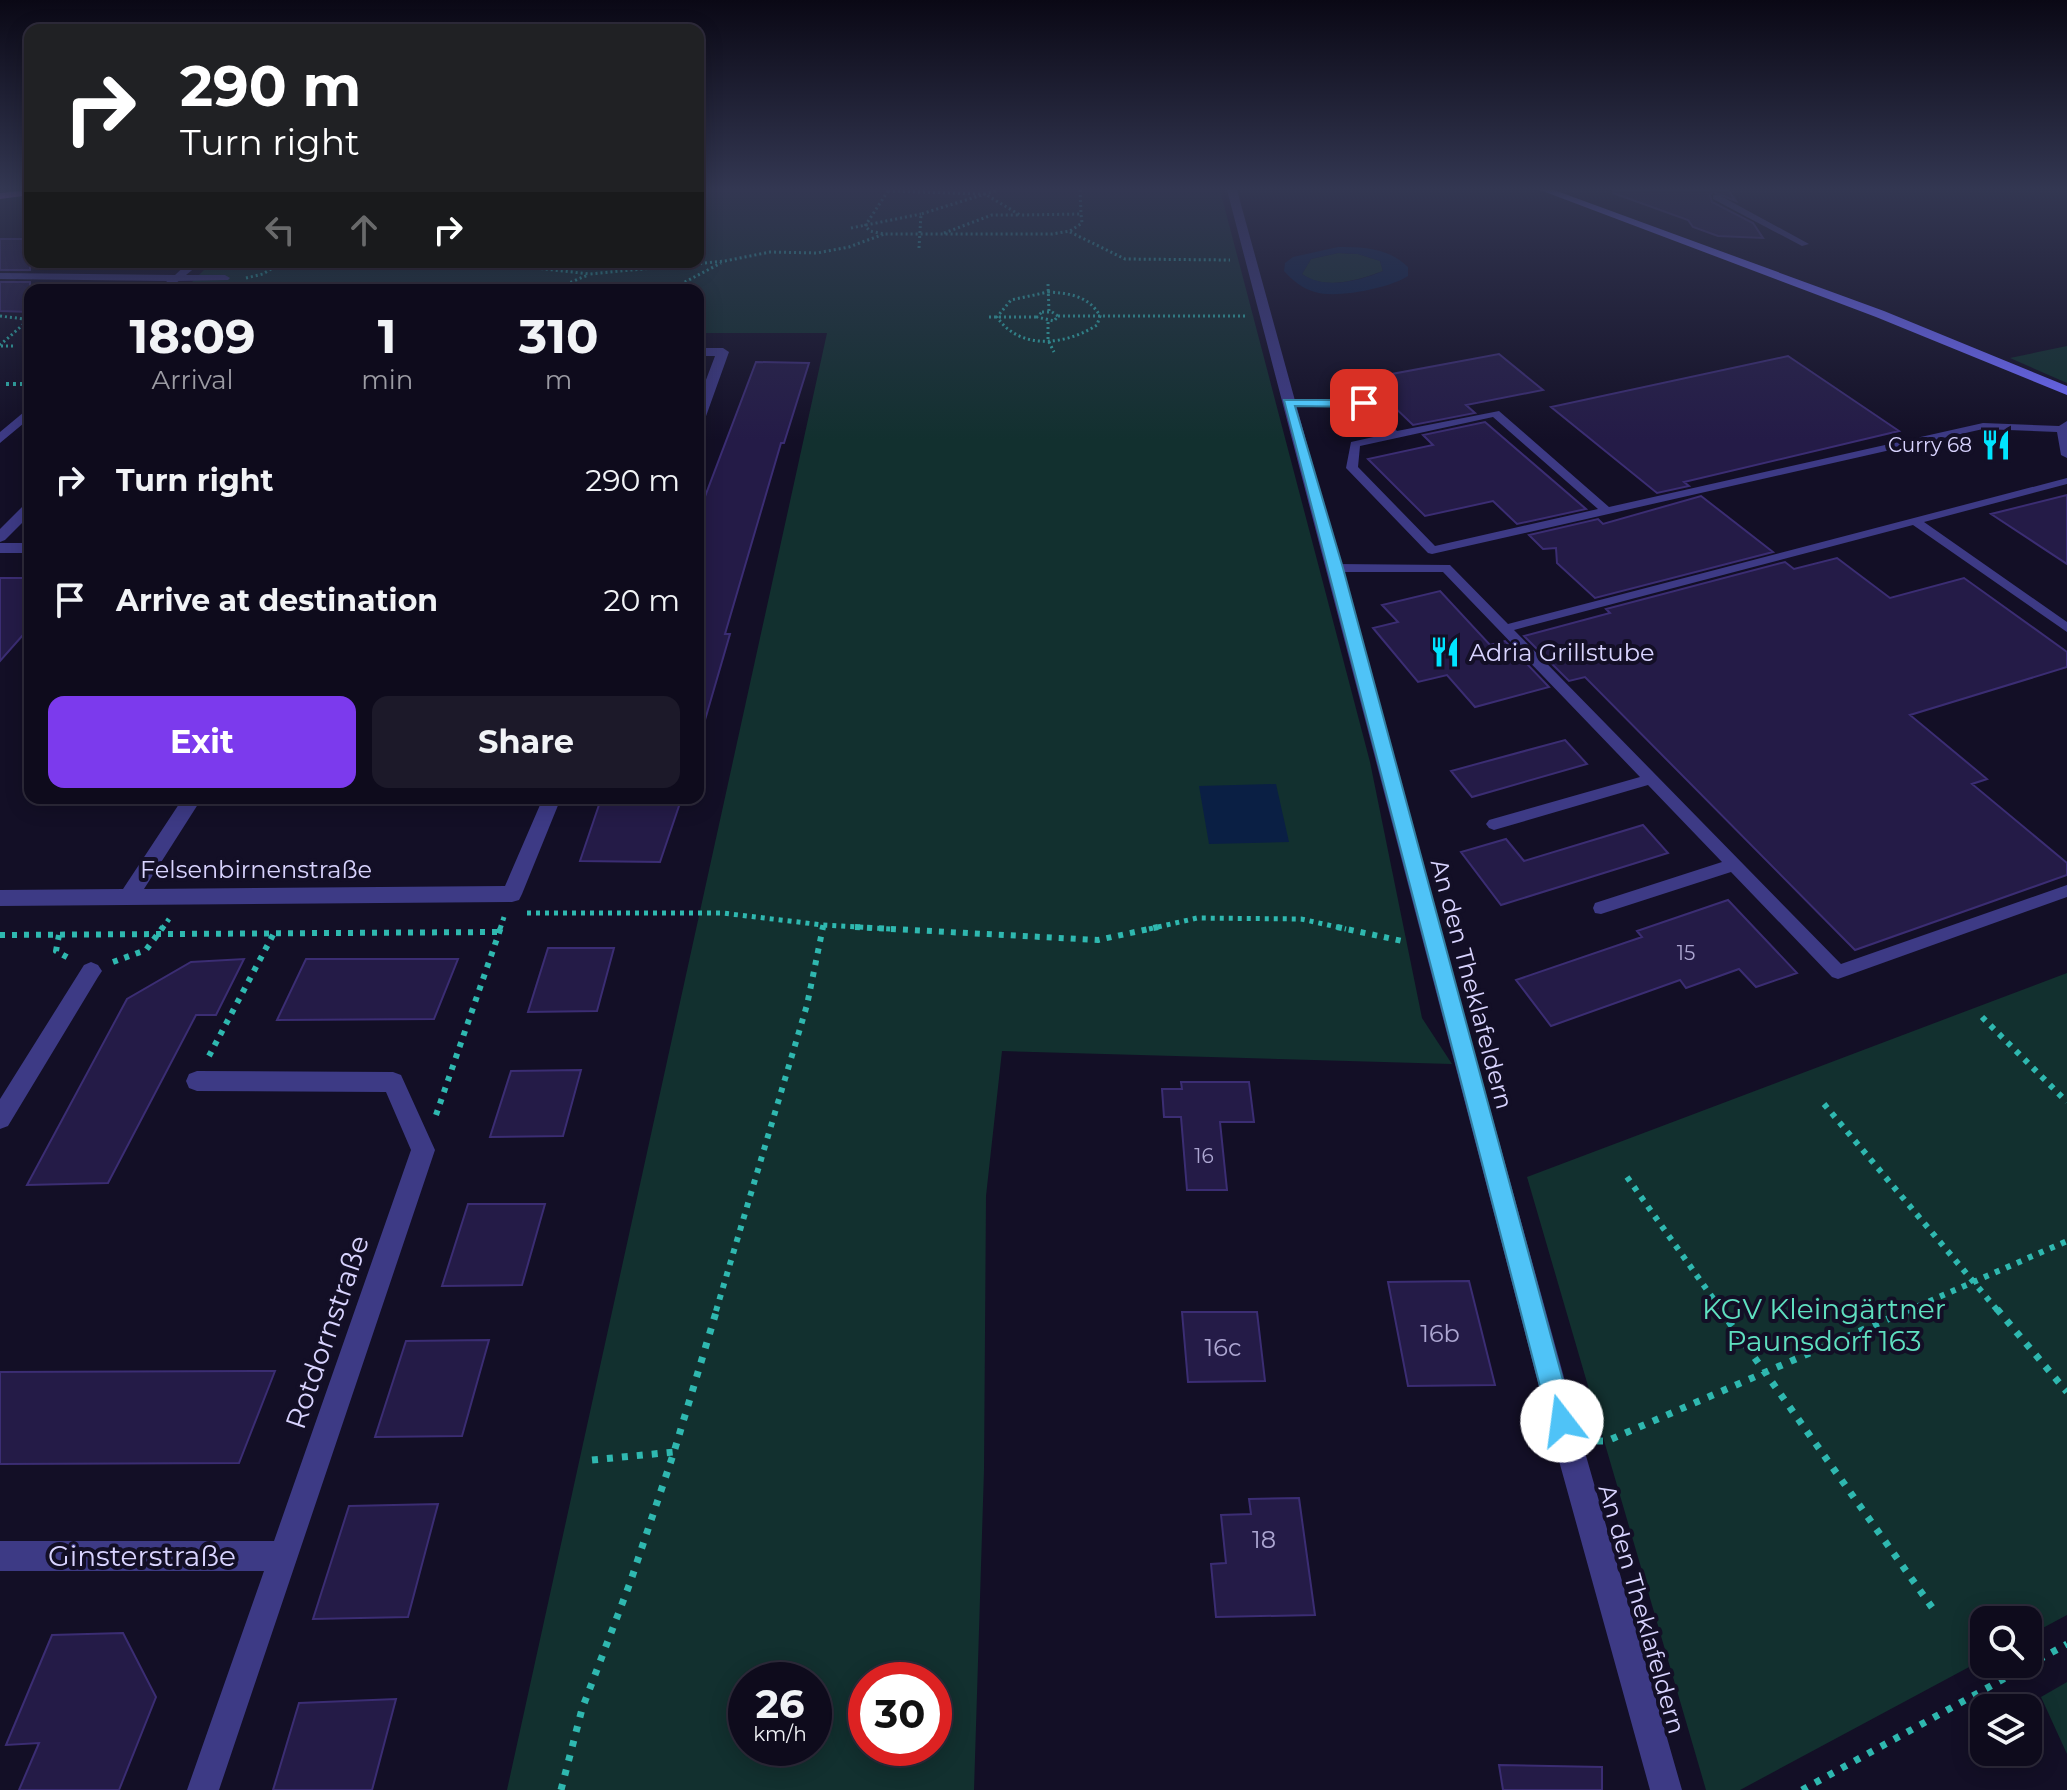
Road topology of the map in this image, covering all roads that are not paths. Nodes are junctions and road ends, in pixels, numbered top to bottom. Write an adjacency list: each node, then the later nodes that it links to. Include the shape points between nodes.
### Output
1 (183, 274): 5 (street)
2 (1255, 274): 10 (street, An den Theklafeldern)
3 (1771, 274): 9 (main road)
4 (0, 276): 5 (street)
5 (178, 278): 6 (lane); 7 (street)
6 (225, 278)
7 (171, 284)
8 (704, 352): 11 (street, via 723,352)
9 (2067, 391)
10 (1288, 402): 14 (lane, via 1364,403); 25 (street, An den Theklafeldern)
11 (704, 403)
12 (24, 417): 15 (street)
13 (2065, 426): 16 (lane); 18 (lane, via 1983,426)
14 (1394, 434): 18 (lane, via 1495,413); 24 (lane, via 1355,444 1352,468)
15 (0, 439)
16 (2067, 455)
17 (2067, 481): 20 (lane)
18 (1607, 511): 24 (lane)
19 (24, 513): 21 (street)
20 (1915, 521): 27 (lane); 28 (lane)
21 (0, 537)
22 (0, 548): 23 (street)
23 (24, 548)
24 (1432, 550): 26 (lane)
25 (1336, 568): 26 (lane); 44 (street, An den Theklafeldern)
26 (1446, 568): 27 (lane)
27 (1507, 628): 29 (lane)
28 (2067, 628)
29 (1651, 779): 32 (lane); 33 (lane)
30 (189, 804): 35 (street)
31 (549, 804): 35 (street, Felsenbirnenstraße, via 508,903)
32 (1494, 824)
33 (1733, 865): 34 (lane, via 1838,972); 37 (lane)
34 (2067, 891)
35 (130, 895): 36 (street, Felsenbirnenstraße)
36 (0, 898)
37 (1601, 908)
38 (91, 971): 40 (street)
39 (197, 1081): 42 (street, Rotdornstraße, via 393,1082 423,1150)
40 (0, 1119)
41 (0, 1556): 42 (street, Ginsterstraße)
42 (283, 1556): 43 (street, Rotdornstraße)
43 (203, 1790)
44 (1666, 1790)

